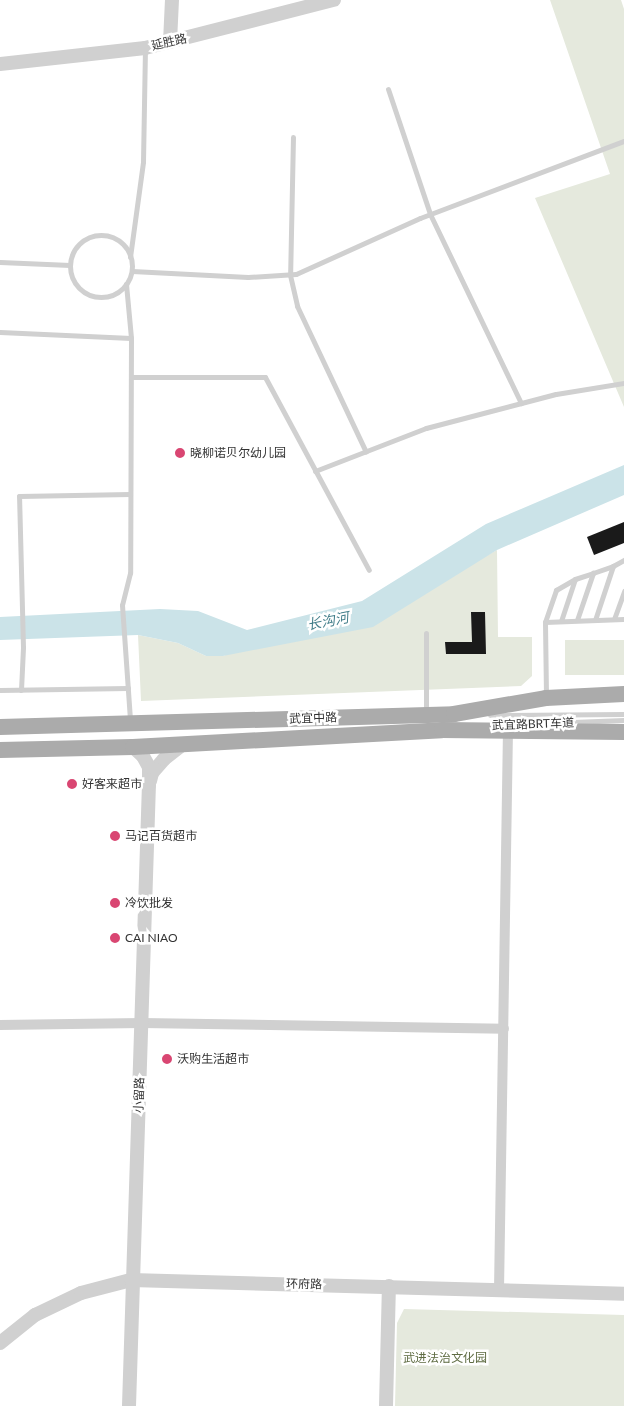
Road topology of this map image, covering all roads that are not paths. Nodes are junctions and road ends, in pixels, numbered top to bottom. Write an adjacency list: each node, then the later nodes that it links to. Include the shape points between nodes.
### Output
1 (172, 0): 3 (street)
2 (334, 0): 3 (street, 延胜路)
3 (170, 42): 4 (street, 延胜路)
4 (145, 48): 5 (street, 延胜路); 10 (lane, via 143,162)
5 (0, 64)
6 (388, 90): 9 (lane)
7 (293, 137): 14 (lane)
8 (624, 141): 9 (lane)
9 (430, 214): 14 (lane); 20 (lane)
10 (130, 257): 12 (lane, via 119,241 102,235 84,240 76,247); 13 (lane)
11 (0, 262): 12 (lane)
12 (70, 265): 15 (lane, via 75,284 91,296 111,296)
13 (132, 271): 14 (lane, via 248,277); 15 (lane)
14 (290, 274): 21 (lane, via 297,306)
15 (126, 284): 17 (lane)
16 (0, 332): 17 (lane)
17 (131, 338): 18 (lane)
18 (131, 377): 22 (lane, via 265,377); 23 (lane)
19 (624, 383): 20 (lane)
20 (521, 404): 21 (lane, via 426,428)
21 (366, 452): 22 (lane)
22 (315, 471): 26 (lane)
23 (130, 494): 37 (lane, via 130,573 122,605); 39 (lane, via 19,496)
24 (624, 560): 25 (lane)
25 (613, 566): 27 (lane); 33 (lane)
26 (370, 570)
27 (593, 574): 28 (lane); 32 (lane)
28 (576, 579): 34 (lane); 35 (lane, via 556,590)
29 (624, 591): 31 (lane)
30 (624, 618): 31 (lane)
31 (614, 619): 33 (lane)
32 (577, 620): 33 (lane); 34 (lane)
33 (595, 620)
34 (561, 621): 35 (lane)
35 (545, 622): 41 (lane)
36 (426, 633): 44 (lane)
37 (128, 688): 39 (lane); 46 (lane)
38 (0, 690): 39 (lane)
39 (21, 690)
40 (624, 694): 41 (main road, 武宜中路)
41 (546, 698): 42 (main road, 武宜中路)
42 (454, 714): 43 (lane, 武宜路BRT车道, via 567,717); 44 (main road, 武宜中路)
43 (624, 714)
44 (426, 715): 46 (main road, 武宜中路)
45 (624, 720): 48 (lane, 武宜路BRT车道)
46 (130, 723): 47 (main road, 武宜中路)
47 (0, 727)
48 (442, 730): 49 (main road, 武宜中路); 51 (main road, 武宜中路)
49 (508, 732): 50 (main road, 武宜中路); 57 (street)
50 (624, 732)
51 (183, 744): 52 (main road, 武宜中路); 54 (street, 小留路, via 152,773)
52 (133, 747): 53 (main road, 武宜中路); 54 (street, 小留路, via 149,768)
53 (0, 750)
54 (149, 785): 55 (street, 小留路)
55 (142, 1023): 56 (street); 57 (street); 58 (street, 小留路)
56 (0, 1025)
57 (504, 1029): 60 (street)
58 (131, 1280): 59 (street, 环府路); 62 (street, 环府路, via 81,1293 35,1315); 63 (street, 小留路)
59 (389, 1286): 60 (street, 环府路); 64 (street)
60 (499, 1290): 61 (street, 环府路)
61 (624, 1294)
62 (0, 1343)
63 (129, 1406)
64 (386, 1406)

